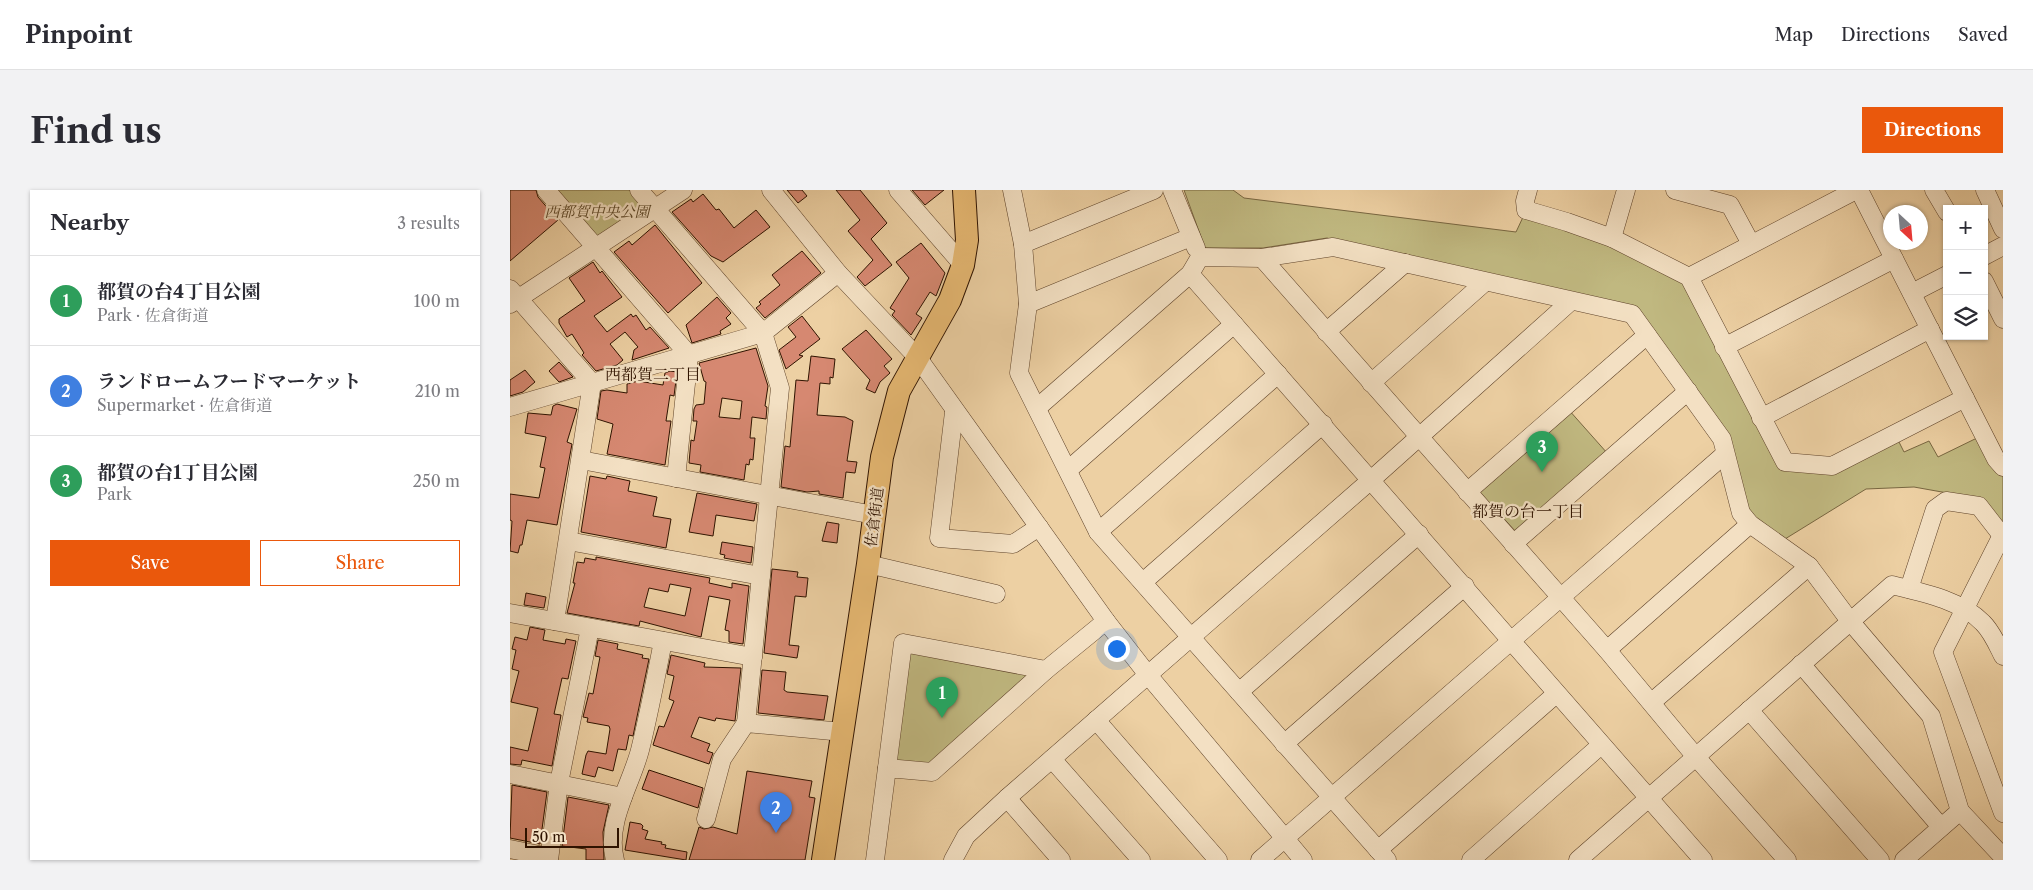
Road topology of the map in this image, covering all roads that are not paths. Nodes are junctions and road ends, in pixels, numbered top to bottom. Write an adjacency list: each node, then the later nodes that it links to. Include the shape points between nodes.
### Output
1 (546, 190): 24 (street)
2 (638, 190): 17 (street)
3 (683, 190): 17 (street)
4 (771, 190): 32 (street)
5 (898, 190): 31 (street)
6 (964, 190): 31 (main road, 佐倉街道, via 967,240)
7 (1012, 190): 22 (street)
8 (1154, 190): 22 (street)
9 (1172, 190): 20 (street)
10 (1528, 190): 21 (street, via 1526,210)
11 (1626, 190): 21 (street)
12 (1675, 190): 23 (street, via 1730,205)
13 (1858, 190): 23 (street); 29 (street)
14 (1934, 190): 16 (street)
15 (1985, 190): 18 (street)
16 (1943, 205)
17 (654, 208): 24 (street); 46 (street)
18 (1999, 208): 19 (street)
19 (2003, 229)
20 (1191, 237): 27 (street); 41 (street)
21 (1612, 238): 34 (street)
22 (1023, 244): 41 (street)
23 (1751, 244): 34 (street)
24 (596, 246): 39 (street); 49 (street)
25 (2003, 246): 26 (street)
26 (1988, 254)
27 (1200, 257): 28 (street); 33 (street)
28 (1262, 258): 30 (street, via 1333,247); 45 (street)
29 (1894, 259): 38 (street); 48 (street)
30 (1404, 263): 36 (street); 45 (street)
31 (963, 265): 50 (main road, 佐倉街道, via 950,300)
32 (838, 272): 46 (street); 50 (street)
33 (1190, 274): 43 (street); 57 (street)
34 (1690, 277): 48 (street)
35 (1943, 278): 38 (street)
36 (1485, 282): 40 (street); 53 (street)
37 (1988, 289): 42 (street)
38 (1912, 293): 44 (street)
39 (513, 297): 52 (street)
40 (1571, 301): 47 (street, via 1632,314); 61 (street)
41 (1028, 304): 57 (street, via 1019,373)
42 (2003, 319)
43 (1234, 324): 51 (street); 65 (street)
44 (1930, 329): 55 (street); 59 (street)
45 (1326, 332): 53 (street)
46 (764, 333): 49 (street); 69 (street, via 780,388)
47 (1647, 335): 54 (street); 68 (street)
48 (1724, 347): 59 (street)
49 (689, 355): 52 (street); 66 (street)
50 (918, 358): 58 (street); 70 (main road, 佐倉街道, via 899,391 890,420)
51 (1278, 374): 60 (street); 73 (street)
52 (592, 383): 56 (street); 63 (street)
53 (1371, 383): 61 (street)
54 (1688, 391): 62 (street, via 1722,439); 77 (street)
55 (1965, 398): 59 (street, via 1832,466 1785,462); 64 (street)
56 (510, 407)
57 (1037, 408): 65 (street)
58 (954, 412): 72 (street); 72 (street, via 939,538 1013,544)
59 (1761, 418)
60 (1323, 424): 67 (street); 81 (street)
61 (1418, 437): 67 (street); 68 (street)
62 (1725, 454): 71 (street, via 1736,503); 85 (street)
63 (581, 460): 66 (street); 76 (street)
64 (2003, 468)
65 (1068, 470): 73 (street)
66 (676, 478): 69 (street)
67 (1371, 480): 74 (street); 92 (street)
68 (1467, 492): 77 (street)
69 (769, 494): 70 (street); 80 (street)
70 (874, 514): 78 (main road, 佐倉街道)
71 (1750, 524): 79 (street); 95 (street)
72 (1039, 527): 89 (street)
73 (1098, 532): 81 (street)
74 (1419, 534): 82 (street); 101 (street)
75 (2002, 536): 83 (street, via 1978,506 1946,500 1935,509); 86 (street)
76 (568, 541): 80 (street); 88 (street)
77 (1513, 544): 85 (street)
78 (868, 564): 84 (street); 107 (main road, 佐倉街道)
79 (1809, 566): 90 (street); 103 (street)
80 (761, 576): 97 (street)
81 (1143, 582): 92 (street)
82 (1465, 586): 93 (street); 108 (street)
83 (1909, 589): 86 (street); 90 (street, via 1892,585)
84 (996, 594)
85 (1560, 597): 93 (street); 95 (street)
86 (1966, 609): 96 (street, via 1992,634); 120 (street, via 1943,652)
87 (511, 616): 88 (street)
88 (555, 621): 91 (street)
89 (1106, 621): 99 (street); 100 (street)
90 (1850, 622): 98 (street); 119 (street, via 1931,716)
91 (590, 628): 94 (street); 114 (street)
92 (1192, 637): 100 (street); 101 (street)
93 (1511, 639): 102 (street); 117 (street)
94 (663, 641): 97 (street); 115 (street, via 640,751)
95 (1607, 650): 103 (street)
96 (2003, 656)
97 (753, 657): 106 (street)
98 (1801, 664): 104 (street); 122 (street)
99 (1046, 670): 112 (street, via 932,772); 112 (street, via 903,643)
100 (1148, 675): 105 (street); 123 (street)
101 (1239, 692): 108 (street)
102 (1556, 694): 109 (street); 125 (street)
103 (1652, 702): 110 (street)
104 (1749, 710): 110 (street); 141 (street)
105 (1096, 720): 111 (street); 135 (street)
106 (746, 723): 107 (street); 121 (street, via 722,759)
107 (843, 732): 131 (main road, 佐倉街道)
108 (1284, 744): 117 (street)
109 (1601, 745): 118 (street); 138 (street)
110 (1696, 757): 118 (street); 140 (street)
111 (1052, 759): 116 (street); 134 (street)
112 (887, 768): 132 (street)
113 (510, 774): 114 (street)
114 (559, 783): 115 (street); 127 (street)
115 (623, 797): 130 (street, via 612,839)
116 (1007, 798): 128 (street); 133 (street, via 966,836)
117 (1331, 798): 123 (street); 125 (street)
118 (1648, 798): 129 (street); 139 (street)
119 (1960, 811): 122 (street); 126 (street)
120 (2003, 813)
121 (706, 819)
122 (1941, 827): 142 (street)
123 (1284, 838): 136 (street); 137 (street)
124 (510, 849): 127 (street)
125 (1383, 855)
126 (2003, 857)
127 (549, 858)
128 (1055, 858)
129 (1698, 858)
130 (615, 860)
131 (824, 860)
132 (875, 860)
133 (953, 860)
134 (1141, 860)
135 (1218, 860)
136 (1260, 860)
137 (1304, 860)
138 (1471, 860)
139 (1578, 860)
140 (1787, 860)
141 (1880, 860)
142 (1904, 860)

